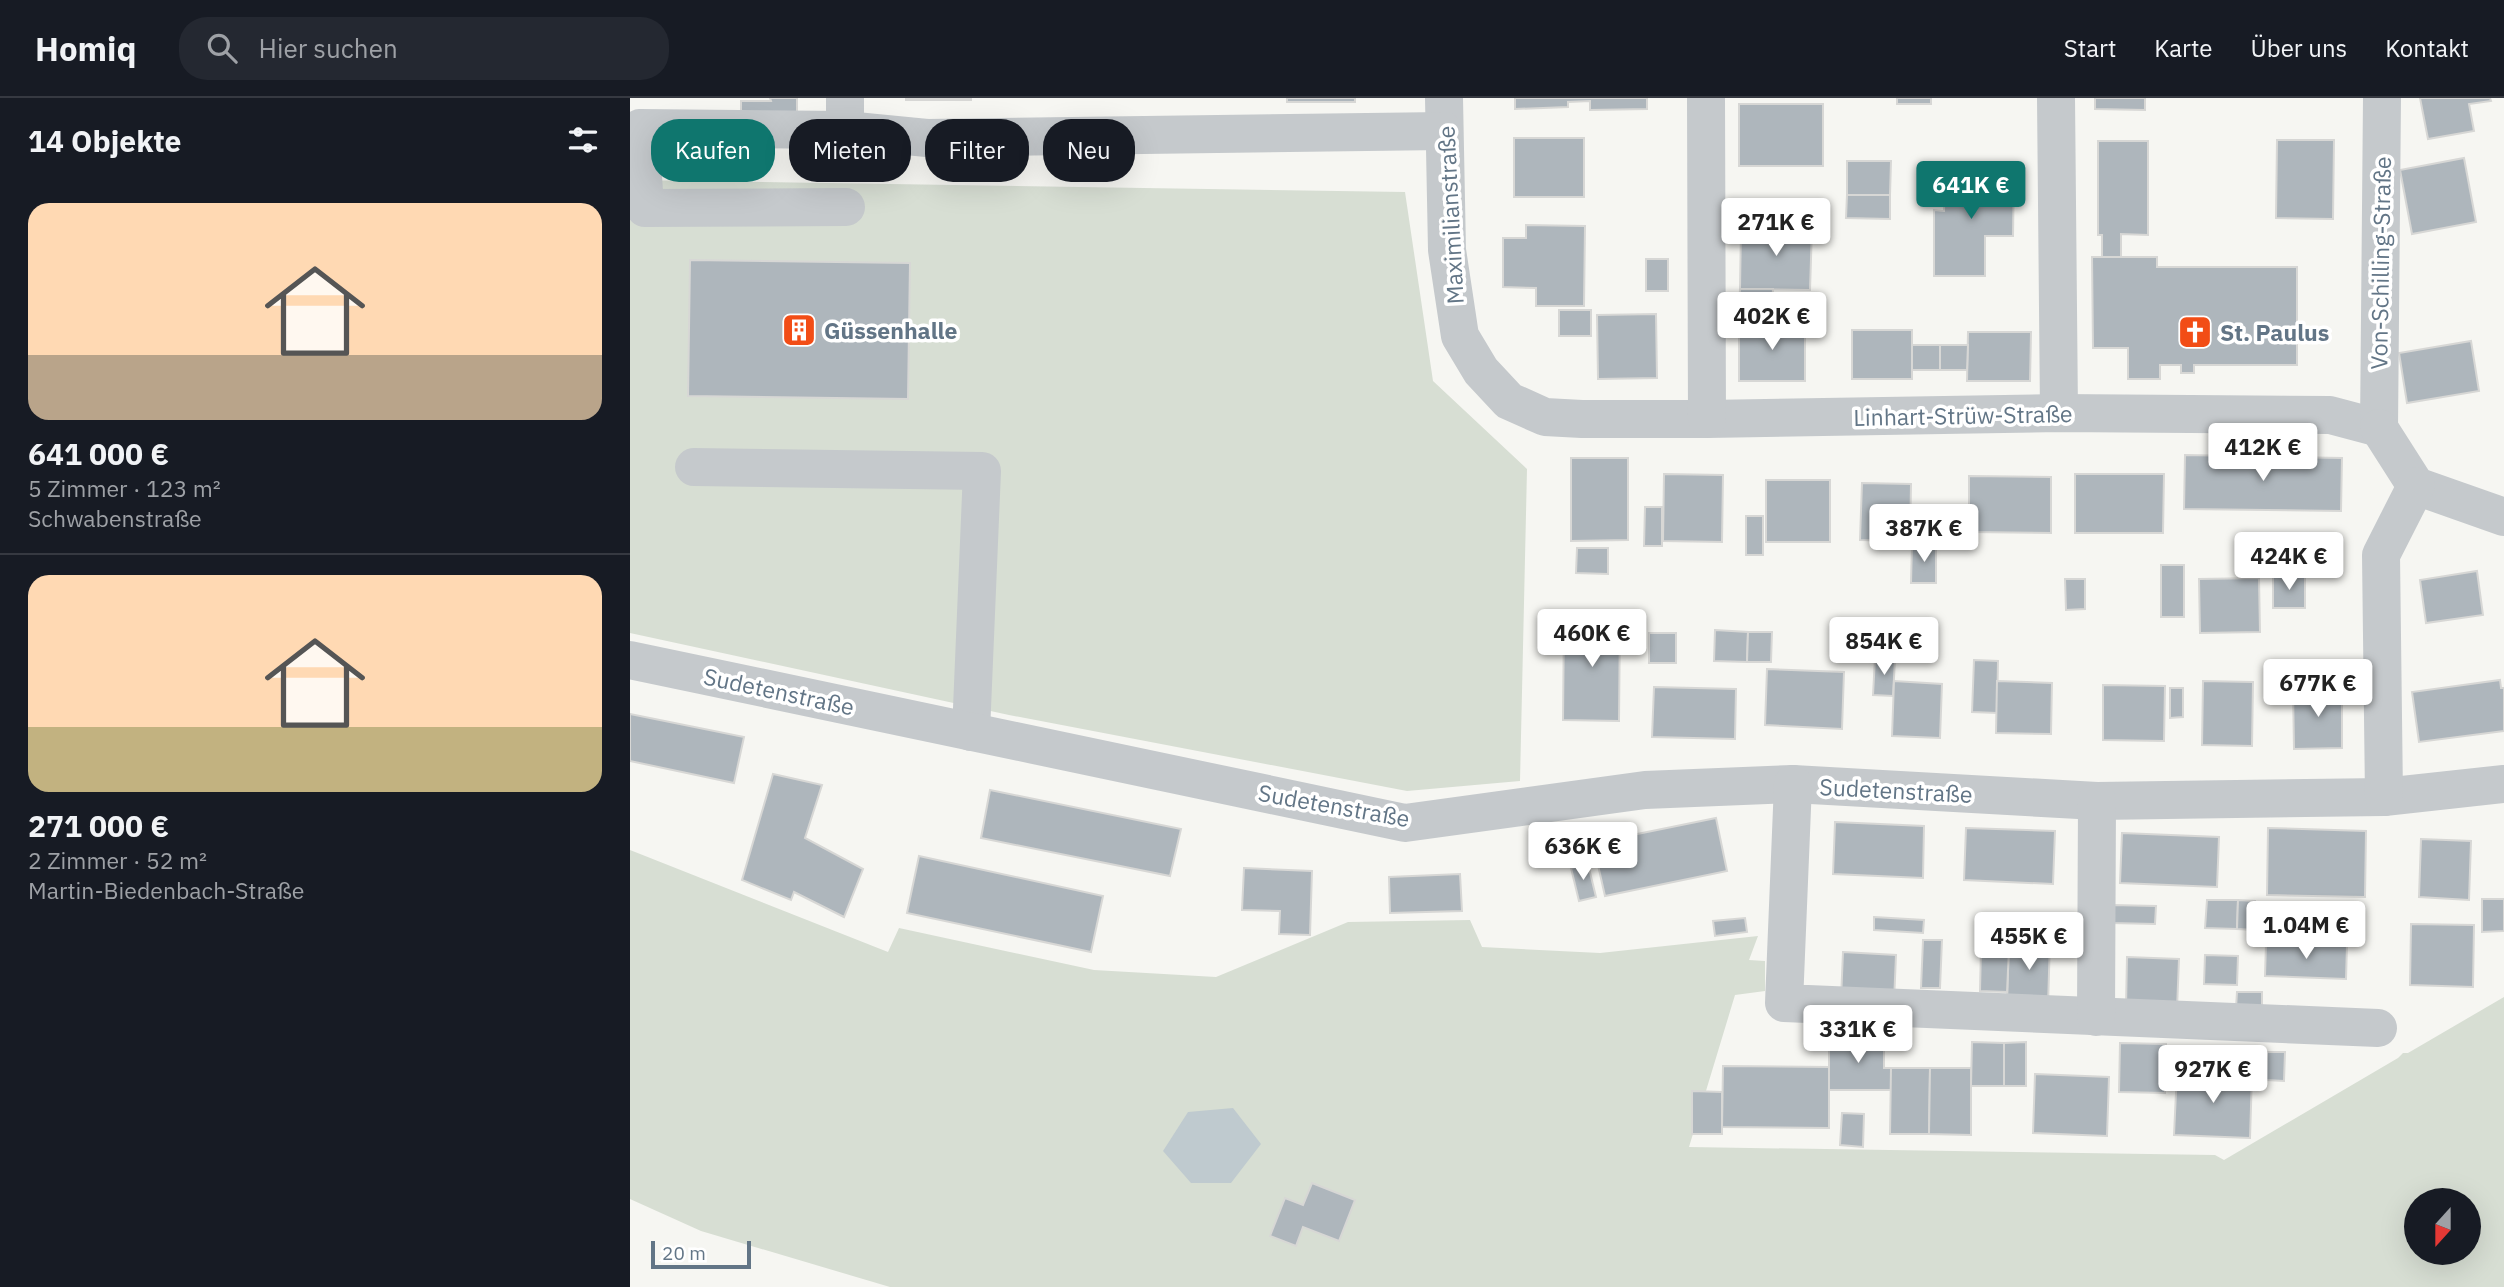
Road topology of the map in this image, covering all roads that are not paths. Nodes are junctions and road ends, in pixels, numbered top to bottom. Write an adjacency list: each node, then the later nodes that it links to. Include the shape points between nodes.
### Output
1 (1706, 98): 10 (street)
2 (2056, 98): 8 (street)
3 (2382, 98): 11 (street, Von-Schilling-Straße)
4 (845, 114): 5 (street, via 927,138); 6 (street)
5 (1444, 115): 9 (street, Maximilianstraße, via 1447,250 1460,336 1480,371 1509,401)
6 (665, 118): 7 (street, via 645,208)
7 (846, 206)
8 (2059, 413): 10 (street, Linhart-Strüw-Straße); 11 (street, Linhart-Strüw-Straße, via 2330,415)
9 (1545, 417): 10 (street, Linhart-Strüw-Straße)
10 (1707, 419)
11 (2379, 428): 13 (street)
12 (694, 467): 16 (street, via 982,471)
13 (2416, 486): 14 (street); 19 (street, via 2381,555)
14 (2504, 517)
15 (630, 660): 16 (street, Sudetenstraße)
16 (971, 732): 17 (street, Sudetenstraße, via 1405,823 1645,790)
17 (1793, 784): 20 (street, Sudetenstraße); 21 (street, via 1784,1003)
18 (2504, 784): 19 (street, Sudetenstraße)
19 (2384, 797): 20 (street, Sudetenstraße)
20 (2097, 801): 21 (street)
21 (2096, 1017): 22 (street)
22 (2378, 1028)

